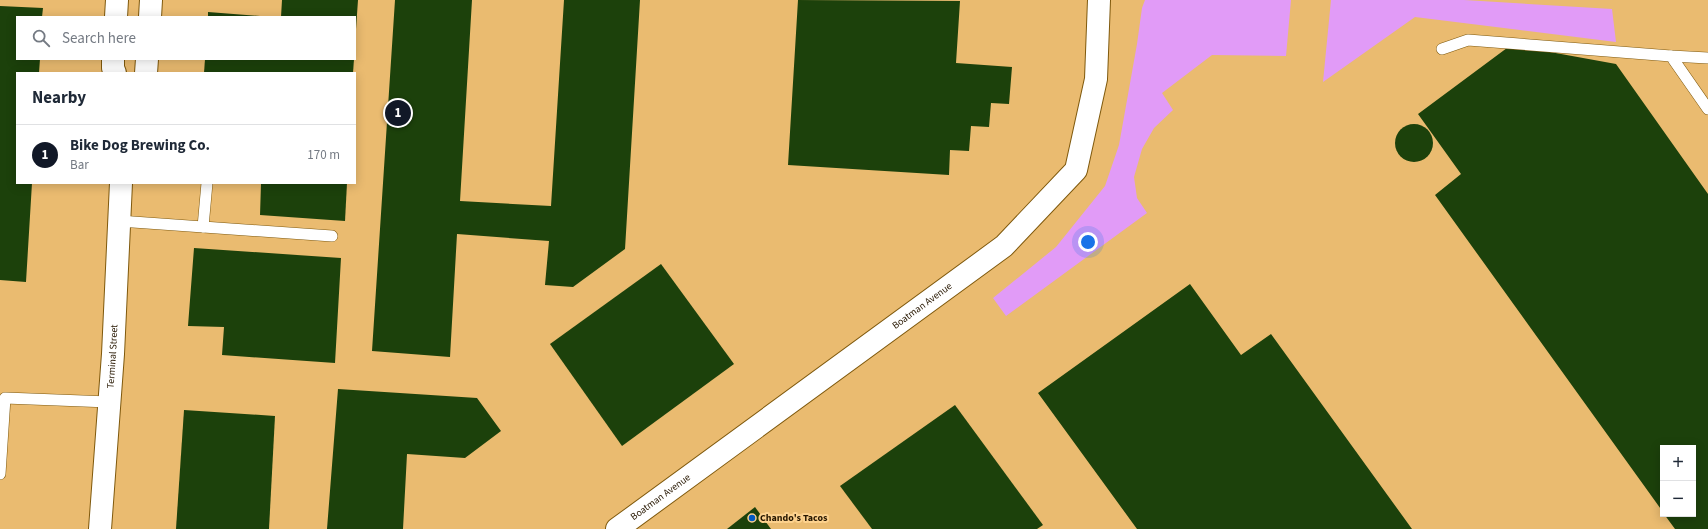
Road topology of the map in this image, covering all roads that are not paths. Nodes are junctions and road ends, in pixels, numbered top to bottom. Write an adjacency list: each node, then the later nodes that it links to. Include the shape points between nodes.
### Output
1 (117, 0): 4 (street)
2 (151, 0): 5 (street)
3 (1099, 0): 23 (street, Boatman Avenue, via 1096,79 1076,170 1004,246)
4 (116, 16)
5 (150, 16)
6 (1442, 49): 7 (lane, via 1468,40)
7 (1671, 56): 8 (lane); 13 (lane)
8 (1708, 58)
9 (113, 60): 11 (street)
10 (147, 60): 12 (street)
11 (115, 72)
12 (146, 72)
13 (1708, 109)
14 (121, 184): 16 (street, Terminal Street)
15 (207, 184): 17 (lane)
16 (119, 221): 17 (lane); 20 (street, Terminal Street)
17 (203, 227): 18 (lane)
18 (332, 236)
19 (2, 396): 20 (lane); 21 (lane)
20 (109, 402): 22 (street, Terminal Street)
21 (0, 474)
22 (100, 529)
23 (617, 529)

